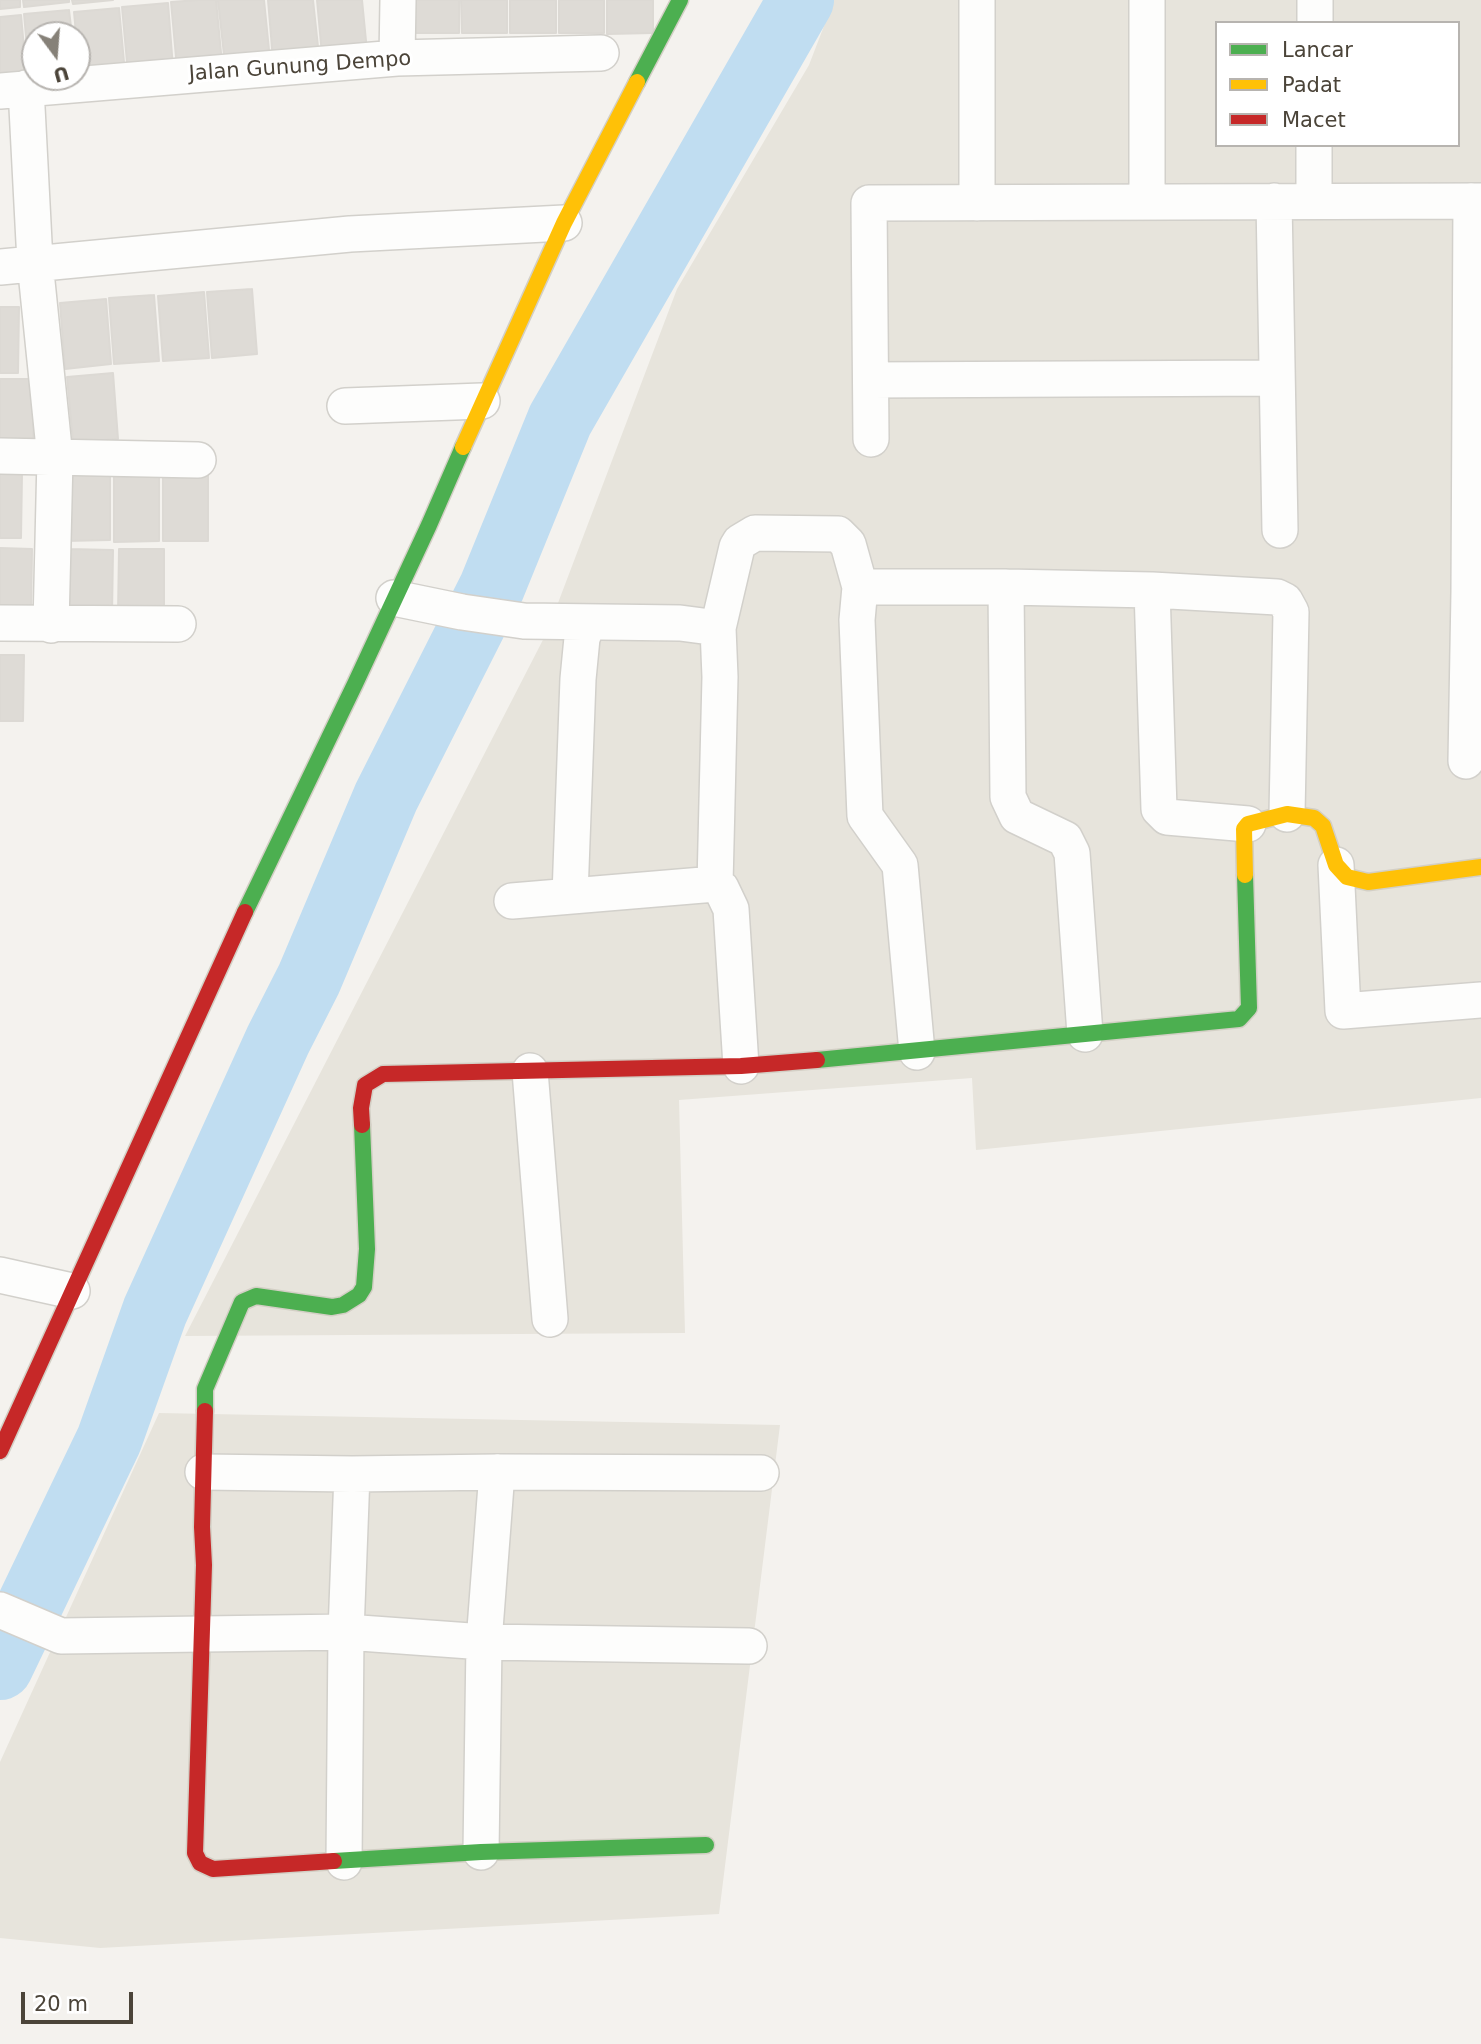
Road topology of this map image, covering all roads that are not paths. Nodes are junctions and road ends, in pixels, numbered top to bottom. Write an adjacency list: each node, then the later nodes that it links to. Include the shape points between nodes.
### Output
1 (398, 0): 8 (street)
2 (680, 0): 16 (street)
3 (977, 0): 15 (street)
4 (1147, 0): 14 (street)
5 (1315, 0): 6 (street)
6 (1315, 21)
7 (601, 53): 8 (street, Jalan Gunung Dempo)
8 (397, 58): 9 (street, Jalan Gunung Dempo)
9 (13, 89): 17 (street)
10 (1314, 147): 12 (street)
11 (1274, 201): 12 (street); 14 (street); 19 (street)
12 (1314, 201): 13 (street)
13 (1476, 201): 21 (street)
14 (1147, 202): 15 (street)
15 (977, 203): 20 (street, via 869,203)
16 (564, 223): 17 (street, via 350,234); 22 (street)
17 (34, 262): 18 (street); 26 (street)
18 (0, 267)
19 (1277, 377): 20 (street); 28 (street)
20 (871, 380): 24 (street)
21 (1476, 400): 32 (street)
22 (482, 401): 23 (street); 33 (street)
23 (345, 406)
24 (871, 439)
25 (0, 456): 26 (street)
26 (55, 458): 27 (street); 37 (street)
27 (198, 460)
28 (1280, 530)
29 (860, 587): 30 (street); 38 (street, via 848,544 838,534 755,533 737,547); 49 (street, via 857,620 865,816 900,865)
30 (1006, 587): 31 (street); 48 (street, via 1008,797 1017,816 1065,839 1072,853)
31 (1153, 590): 40 (street, via 1277,597 1292,612); 41 (street, via 1159,809 1167,817)
32 (1475, 592): 39 (street)
33 (394, 598): 34 (street, via 524,621); 53 (street)
34 (588, 623): 38 (street, via 680,623); 45 (street, via 578,679)
35 (0, 624): 37 (street)
36 (178, 624): 37 (street)
37 (51, 625)
38 (718, 628): 44 (street)
39 (1466, 761)
40 (1287, 814): 41 (street); 42 (street, via 1314,818 1324,826)
41 (1248, 824): 48 (street, via 1244,829 1246,1013 1239,1019)
42 (1336, 864): 43 (street, via 1348,877 1368,881); 47 (street, via 1343,1011)
43 (1481, 867)
44 (715, 884): 45 (street); 50 (street, via 731,909)
45 (570, 895): 46 (street)
46 (512, 901)
47 (1481, 1000)
48 (1086, 1034): 49 (street)
49 (917, 1052): 50 (street)
50 (741, 1066): 51 (street)
51 (530, 1071): 54 (street); 56 (street, via 383,1074 365,1085 360,1108 367,1249 364,1287 359,1295 332,1307 256,1296 242,1302 205,1389)
52 (0, 1275): 53 (street)
53 (72, 1291): 55 (street)
54 (550, 1319)
55 (0, 1451)
56 (203, 1472): 59 (street); 62 (street)
57 (497, 1472): 58 (street); 59 (street); 63 (street)
58 (761, 1473)
59 (352, 1474): 61 (street)
60 (0, 1610): 62 (street, via 61,1636)
61 (346, 1632): 62 (street); 63 (street); 67 (street)
62 (202, 1634): 67 (street, via 195,1853 200,1863 213,1869)
63 (484, 1642): 64 (street); 66 (street)
64 (749, 1646)
65 (706, 1844): 66 (street)
66 (481, 1852): 67 (street)
67 (344, 1862)

